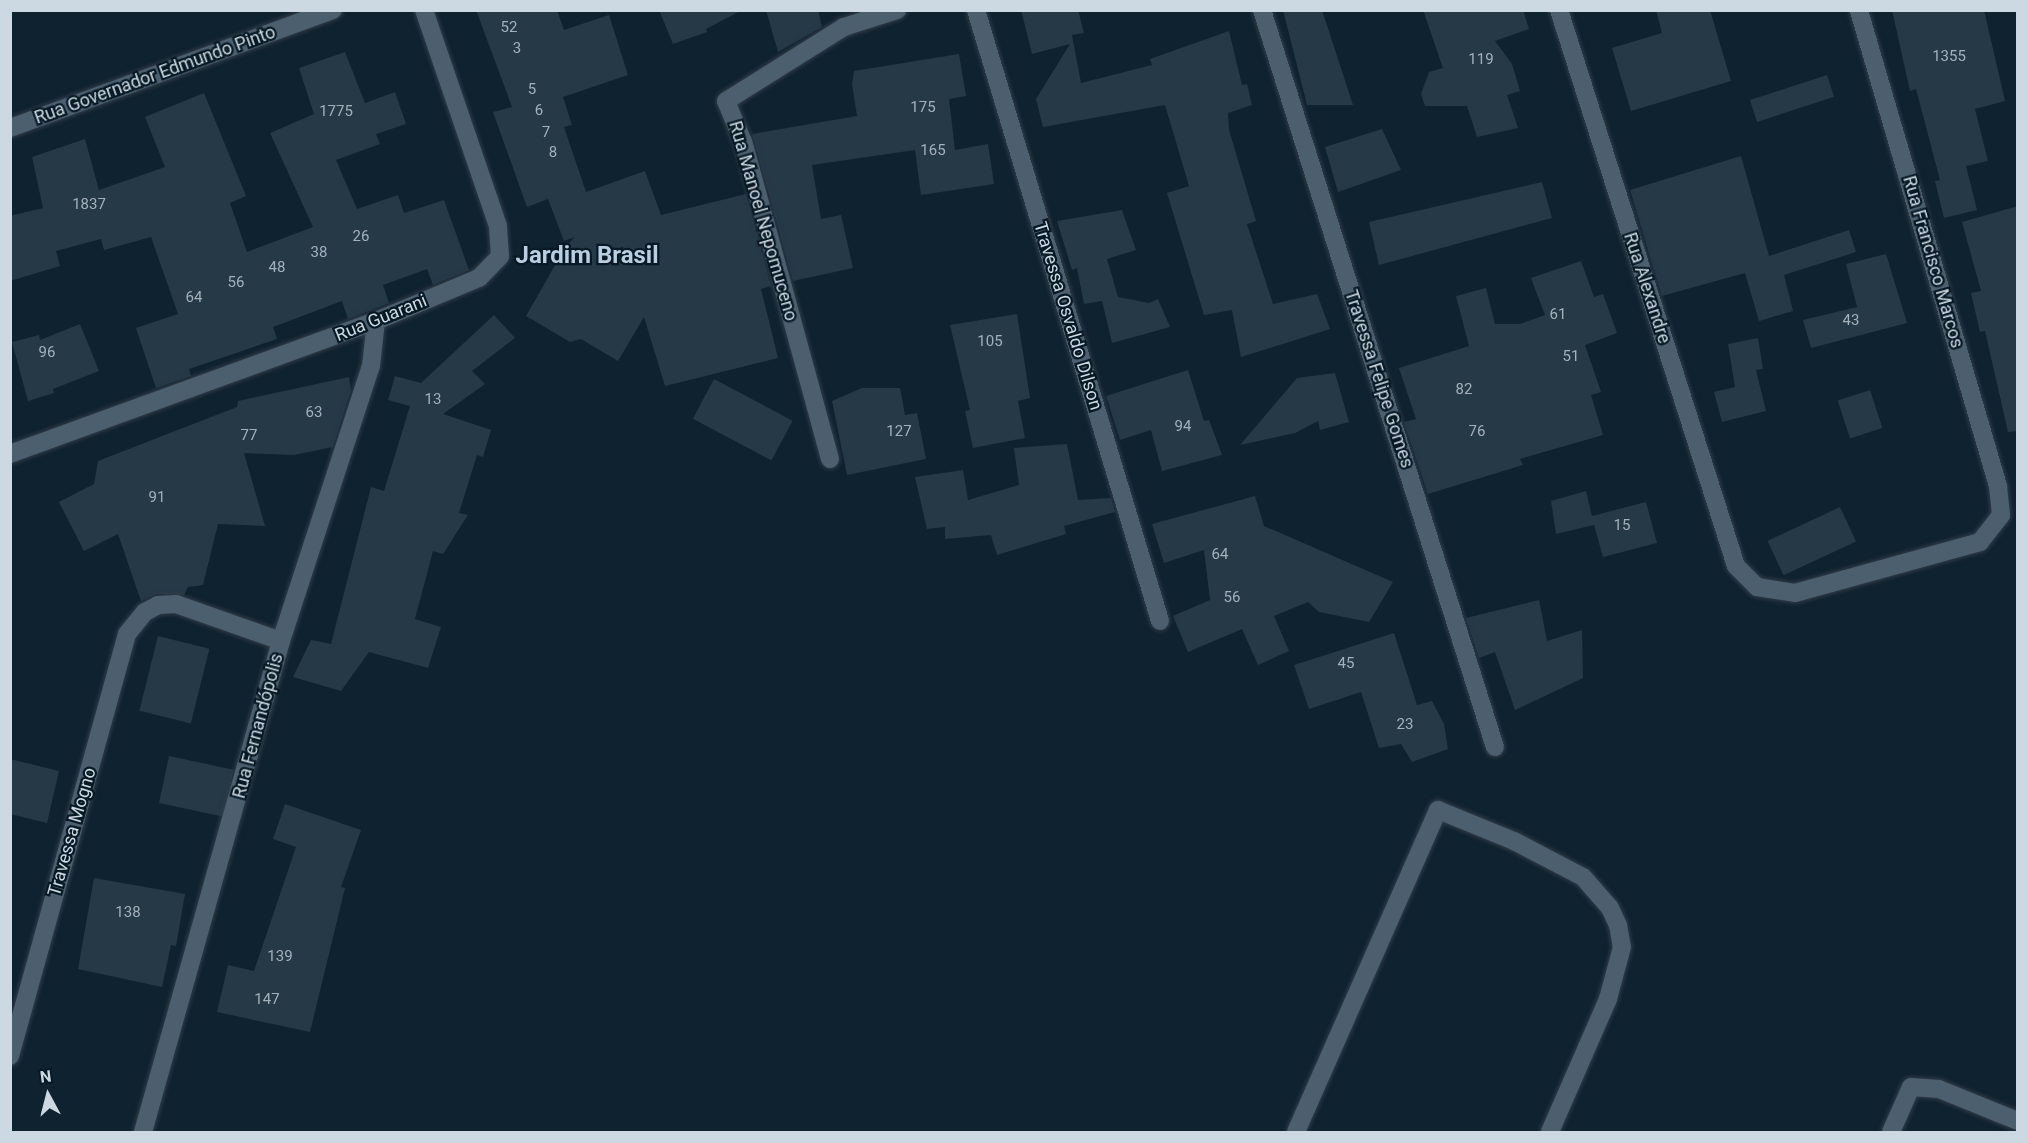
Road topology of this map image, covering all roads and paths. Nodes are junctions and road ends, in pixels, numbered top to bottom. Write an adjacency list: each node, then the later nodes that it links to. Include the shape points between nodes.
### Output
1 (333, 10): 8 (street, Rua Governador Edmundo Pinto)
2 (424, 10): 9 (street, Rua Guarani, via 498,226 501,256 479,278)
3 (897, 10): 11 (street, Rua Manoel Nepomuceno, via 844,27 726,101 742,142)
4 (976, 10): 13 (street, Travessa Osvaldo Dilson)
5 (1262, 10): 15 (street, Travessa Felipe Gomes)
6 (1559, 10): 12 (street, Rua Alexandre, via 1736,566 1757,587 1795,593 1980,542)
7 (1859, 10): 12 (street, Rua Francisco Marcos, via 1998,486)
8 (10, 128)
9 (376, 321): 10 (street, Rua Guarani); 14 (street, Rua Fernandópolis, via 370,366)
10 (10, 454)
11 (830, 459)
12 (2001, 515)
13 (1160, 621)
14 (281, 641): 16 (street, Travessa Mogno, via 176,604 158,605 143,614 127,634); 19 (street, Rua Fernandópolis)
15 (1495, 747)
16 (17, 1000): 17 (street, Travessa Mogno)
17 (10, 1056)
18 (2018, 1121): 22 (street, via 1939,1089 1911,1087)
19 (143, 1132)
20 (1296, 1132): 21 (street, via 1438,810 1514,841 1583,877 1610,908 1618,925 1622,947 1608,999)
21 (1550, 1132)
22 (1891, 1132)

